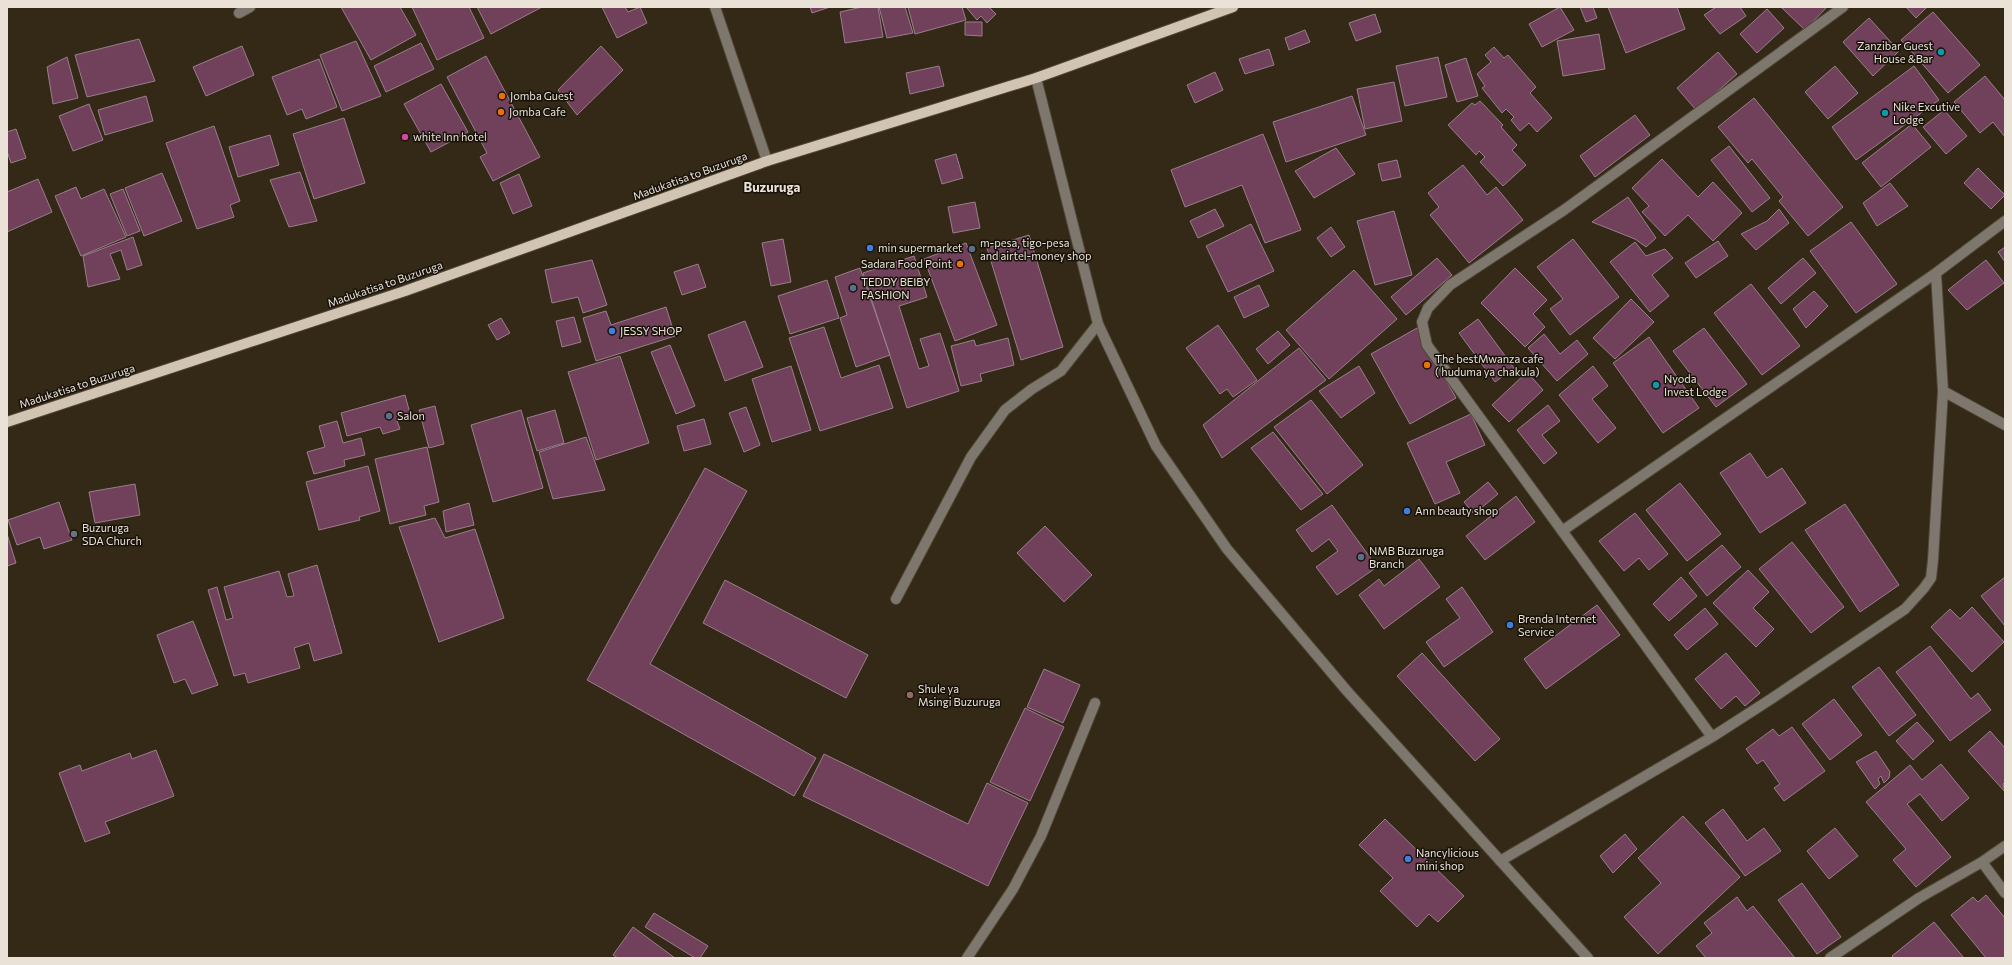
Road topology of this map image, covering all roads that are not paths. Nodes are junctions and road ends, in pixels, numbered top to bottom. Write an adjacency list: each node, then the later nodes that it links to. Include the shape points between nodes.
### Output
1 (250, 7): 5 (street)
2 (715, 7): 7 (street)
3 (1233, 7): 6 (main road, Madukatisa to Buzuruga)
4 (1843, 7): 14 (street, via 1564,210 1450,285 1428,308 1422,322 1427,344)
5 (239, 13)
6 (1036, 78): 7 (main road, Madukatisa to Buzuruga); 10 (street)
7 (767, 161): 12 (main road, Madukatisa to Buzuruga, via 405,291)
8 (2005, 221): 9 (street)
9 (1936, 273): 11 (street); 14 (street)
10 (1098, 324): 15 (street, via 1060,371 1006,410 971,457); 19 (street, via 1156,446 1227,549 1347,691)
11 (1942, 391): 13 (street); 17 (street, via 1933,560 1930,578 1924,588 1905,609)
12 (7, 422)
13 (2005, 425)
14 (1562, 531): 17 (street)
15 (896, 599)
16 (1095, 703): 22 (street, via 1041,836 1013,889)
17 (1712, 737): 19 (street)
18 (2005, 846): 20 (street)
19 (1500, 862): 23 (street)
20 (1982, 862): 21 (street); 24 (street, via 1919,898)
21 (2005, 893)
22 (967, 958)
23 (1588, 958)
24 (1830, 958)

